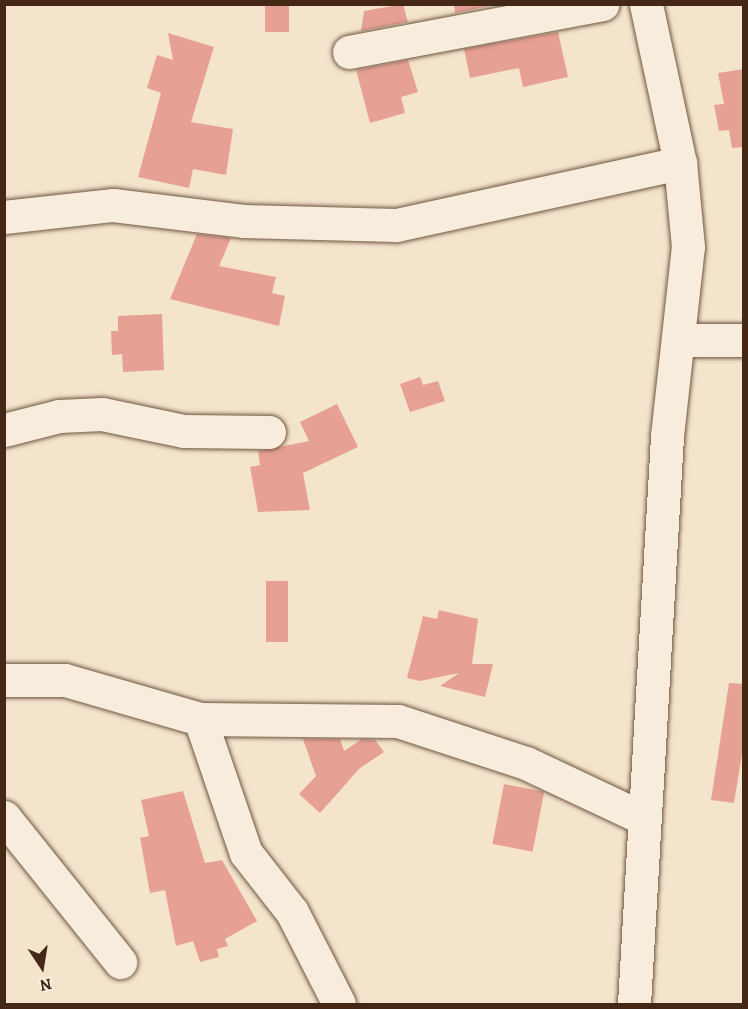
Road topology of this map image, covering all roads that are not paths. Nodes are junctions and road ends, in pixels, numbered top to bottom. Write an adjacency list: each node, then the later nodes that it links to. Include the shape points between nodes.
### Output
1 (603, 4): 3 (street)
2 (646, 4): 4 (street)
3 (349, 52)
4 (680, 163): 5 (street, via 396,225 243,221 113,205); 6 (street, via 688,247)
5 (4, 217)
6 (680, 340): 7 (street); 13 (street, via 667,436)
7 (744, 340)
8 (4, 430): 9 (street, via 59,416 102,414 184,430)
9 (269, 432)
10 (4, 680): 11 (street, via 65,680)
11 (200, 719): 13 (street, via 398,720 526,763); 15 (street, via 246,853 292,912)
12 (4, 817): 14 (street)
13 (641, 817): 16 (street)
14 (120, 962)
15 (339, 1005)
16 (634, 1005)

